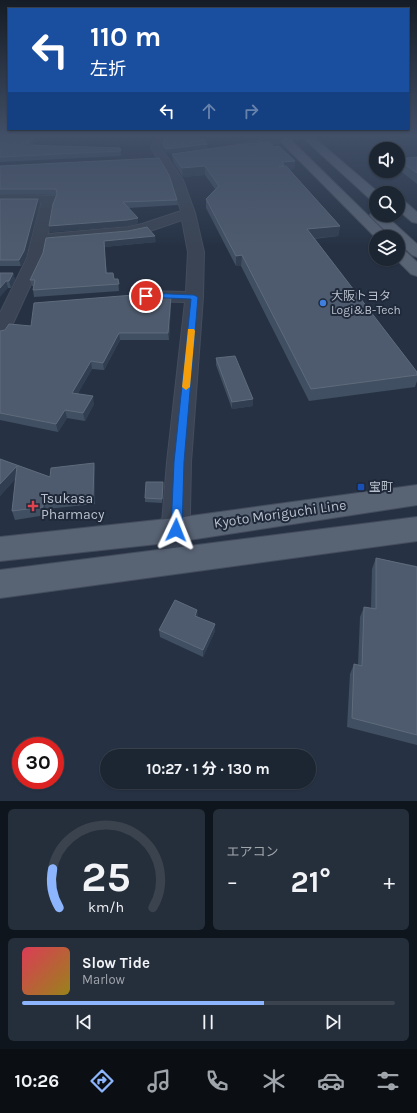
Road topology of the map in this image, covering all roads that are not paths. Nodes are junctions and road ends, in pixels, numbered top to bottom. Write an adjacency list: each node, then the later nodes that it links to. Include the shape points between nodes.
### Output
1 (172, 172): 11 (street)
2 (317, 172): 15 (main road)
3 (330, 172): 9 (main road)
4 (348, 172): 7 (main road)
5 (359, 172): 6 (main road)
6 (376, 186)
7 (369, 191)
8 (0, 199): 17 (street, via 51,199)
9 (369, 209)
10 (405, 209): 12 (main road)
11 (188, 213): 17 (street, via 145,228 128,231); 22 (street, via 196,252)
12 (417, 219)
13 (384, 222): 18 (main road)
14 (403, 222): 16 (main road)
15 (376, 230)
16 (417, 234)
17 (39, 238): 23 (street, via 35,258 20,273 21,305)
18 (417, 252)
19 (405, 259): 20 (main road)
20 (417, 271)
21 (123, 297): 22 (street)
22 (194, 297): 26 (street, via 179,462)
23 (0, 332)
24 (417, 495): 26 (main road, Kyoto Moriguchi Line)
25 (417, 529): 28 (main road)
26 (176, 530): 27 (main road, Kyoto Moriguchi Line); 28 (street)
27 (0, 550)
28 (174, 560): 29 (main road)
29 (0, 584)

